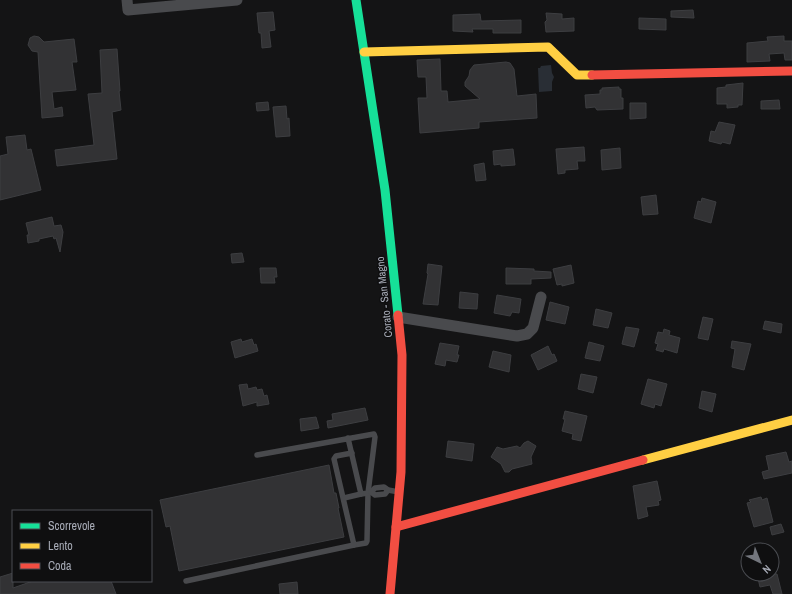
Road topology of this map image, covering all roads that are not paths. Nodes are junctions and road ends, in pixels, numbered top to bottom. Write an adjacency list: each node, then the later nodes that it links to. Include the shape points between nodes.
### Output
1 (127, 0): 2 (street, via 128,10)
2 (236, 0)
3 (356, 0): 4 (street, Corato - San Magno)
4 (364, 52): 5 (street, via 548,48 577,75); 7 (street, Corato - San Magno, via 385,190)
5 (792, 71)
6 (541, 297): 7 (street, via 533,328 527,334 517,336)
7 (398, 317): 12 (street, Corato - San Magno, via 402,355)
8 (792, 420): 16 (street)
9 (348, 438): 10 (lane); 11 (lane); 13 (lane, via 374,434)
10 (352, 453): 14 (lane); 15 (lane, via 336,456 334,459)
11 (257, 455)
12 (399, 492): 13 (lane, via 388,490 384,494); 16 (street, Corato - San Magno)
13 (369, 493): 14 (lane); 17 (lane, via 367,541)
14 (361, 494): 15 (lane)
15 (344, 498): 17 (lane)
16 (396, 527): 19 (street, Corato - San Magno)
17 (354, 545): 18 (lane)
18 (186, 581)
19 (390, 594)

